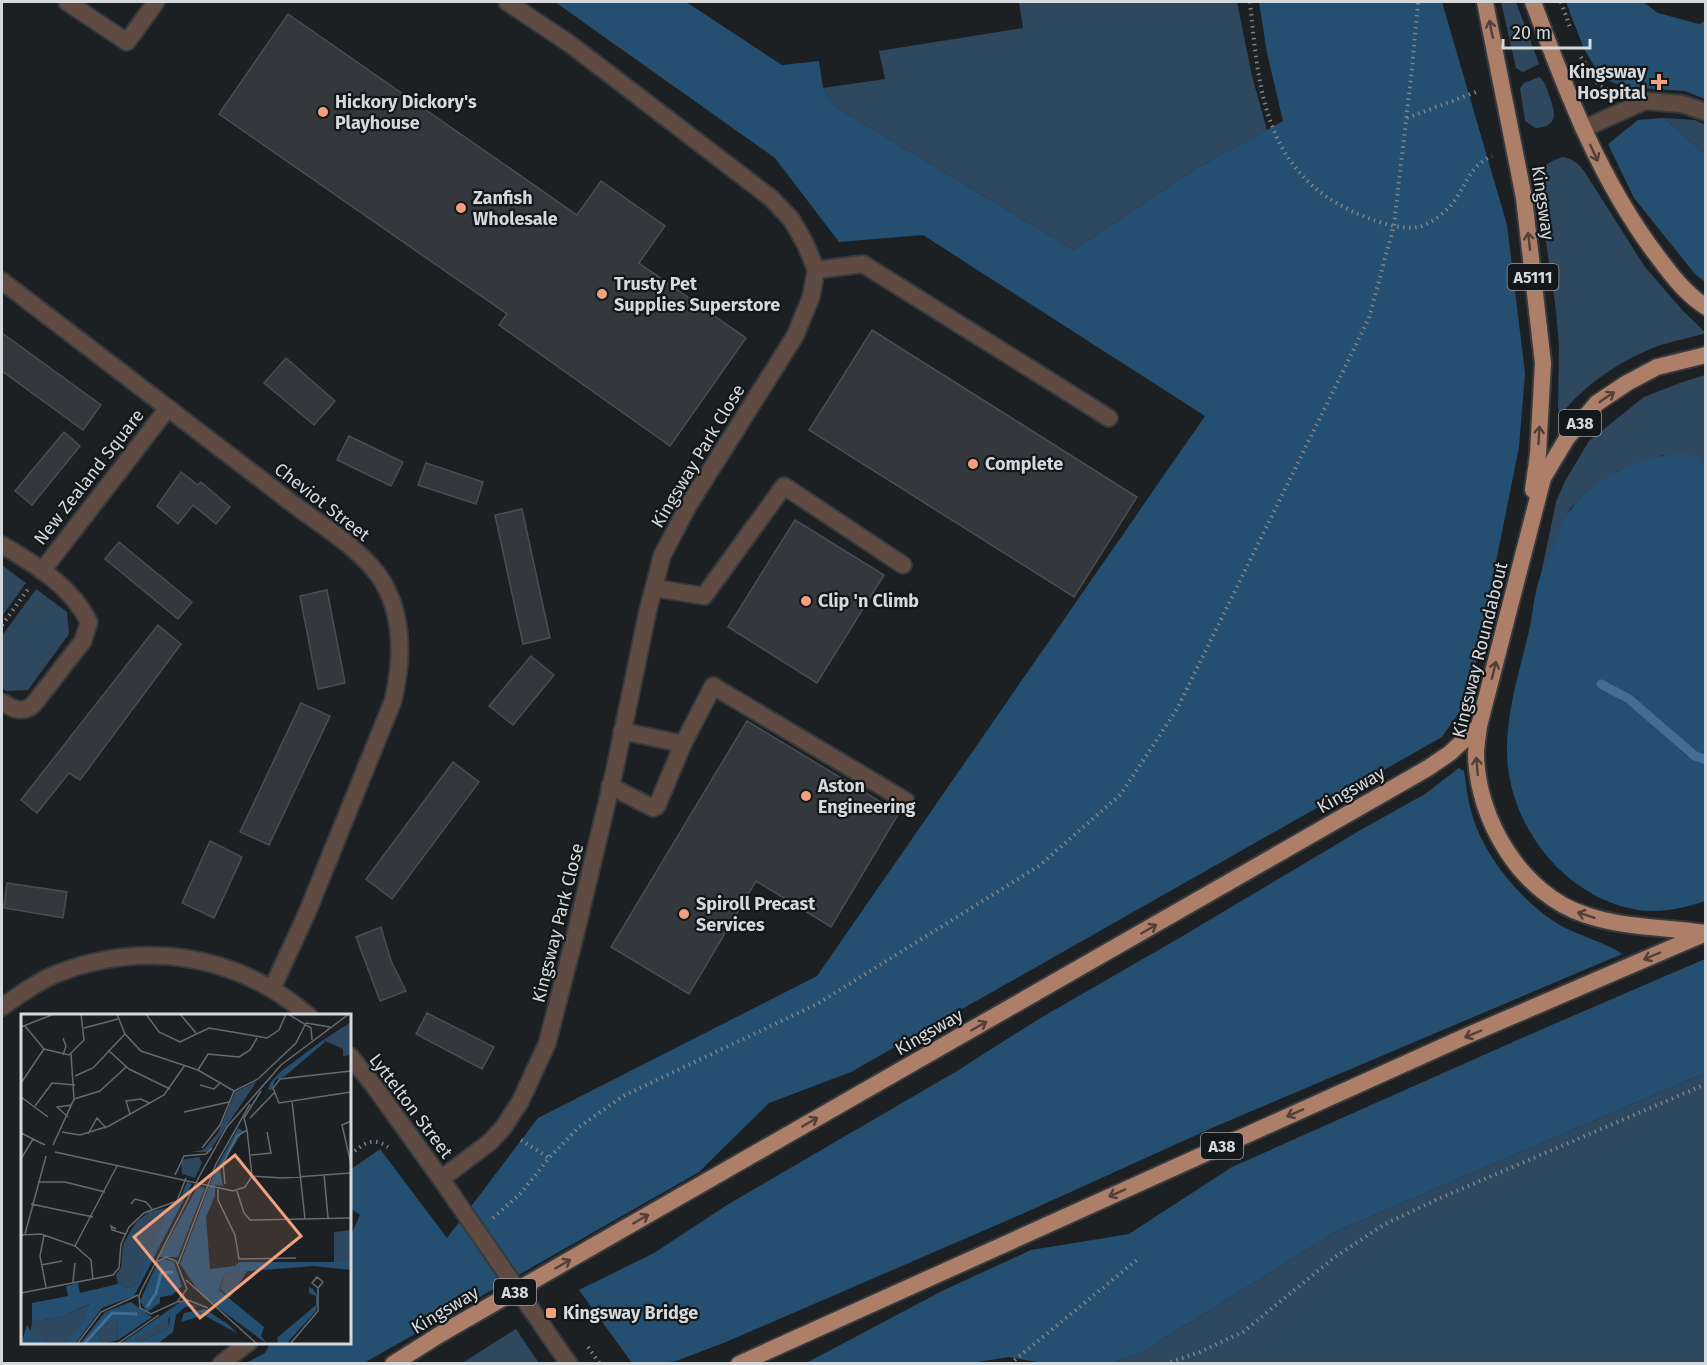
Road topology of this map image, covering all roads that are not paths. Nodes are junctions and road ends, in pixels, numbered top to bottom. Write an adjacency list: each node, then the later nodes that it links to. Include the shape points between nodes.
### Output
1 (67, 2): 2 (street, via 127,42)
2 (156, 2)
3 (507, 2): 8 (street, via 570,44 771,198 791,219)
4 (1485, 2): 15 (highway, Kingsway / A5111, one-way to 4, via 1538,454 1543,363 1524,198)
5 (1533, 2): 7 (highway)
6 (1706, 112): 7 (street, via 1682,104 1645,101)
7 (1583, 129): 10 (highway, one-way to 10, via 1641,234 1677,282)
8 (816, 270): 13 (street, via 863,264); 18 (street, Kingsway Park Close, via 811,297 795,336 688,506 662,556)
9 (2, 280): 12 (street, Cheviot Street)
10 (1706, 307)
11 (1706, 354): 15 (highway, Kingsway Roundabout / A38, one-way to 11, via 1544,478 1567,438 1598,403 1657,367)
12 (168, 408): 17 (street, New Zealand Square); 26 (street, Cheviot Street, via 345,542 384,583 397,623 401,648 393,701)
13 (1109, 418)
14 (2, 545): 17 (street, New Zealand Square)
15 (1523, 556): 20 (highway, Kingsway Roundabout / A38, one-way to 15)
16 (903, 565): 18 (street, via 784,486 704,596)
17 (42, 571): 19 (street, New Zealand Square, via 79,604 89,622 88,631 33,705 20,711)
18 (654, 588): 21 (street, Kingsway Park Close)
19 (2, 702)
20 (1479, 726): 25 (highway, Kingsway Roundabout / A38, one-way to 20, via 1611,922 1585,915 1553,900 1532,883 1512,859 1483,800 1476,753); 33 (highway, Kingsway / A38, one-way to 20, bridge, via 1420,773 1450,753)
21 (622, 731): 22 (street); 23 (street, Kingsway Park Close)
22 (683, 744): 23 (street, via 657,806 653,808); 24 (street, via 713,686)
23 (610, 786): 30 (street, Kingsway Park Close, via 547,1044 503,1128)
24 (906, 801)
25 (1706, 933): 35 (highway, A38, one-way to 35, via 1464,1037)
26 (272, 989): 27 (street, via 217,965 164,954 131,955 96,961 55,975); 28 (street)
27 (2, 1006)
28 (306, 1014)
29 (351, 1057): 30 (street, Lyttelton Street)
30 (441, 1179): 34 (street, Lyttelton Street)
31 (246, 1344): 32 (street)
32 (221, 1364)
33 (393, 1364)
34 (569, 1364)
35 (739, 1364)

